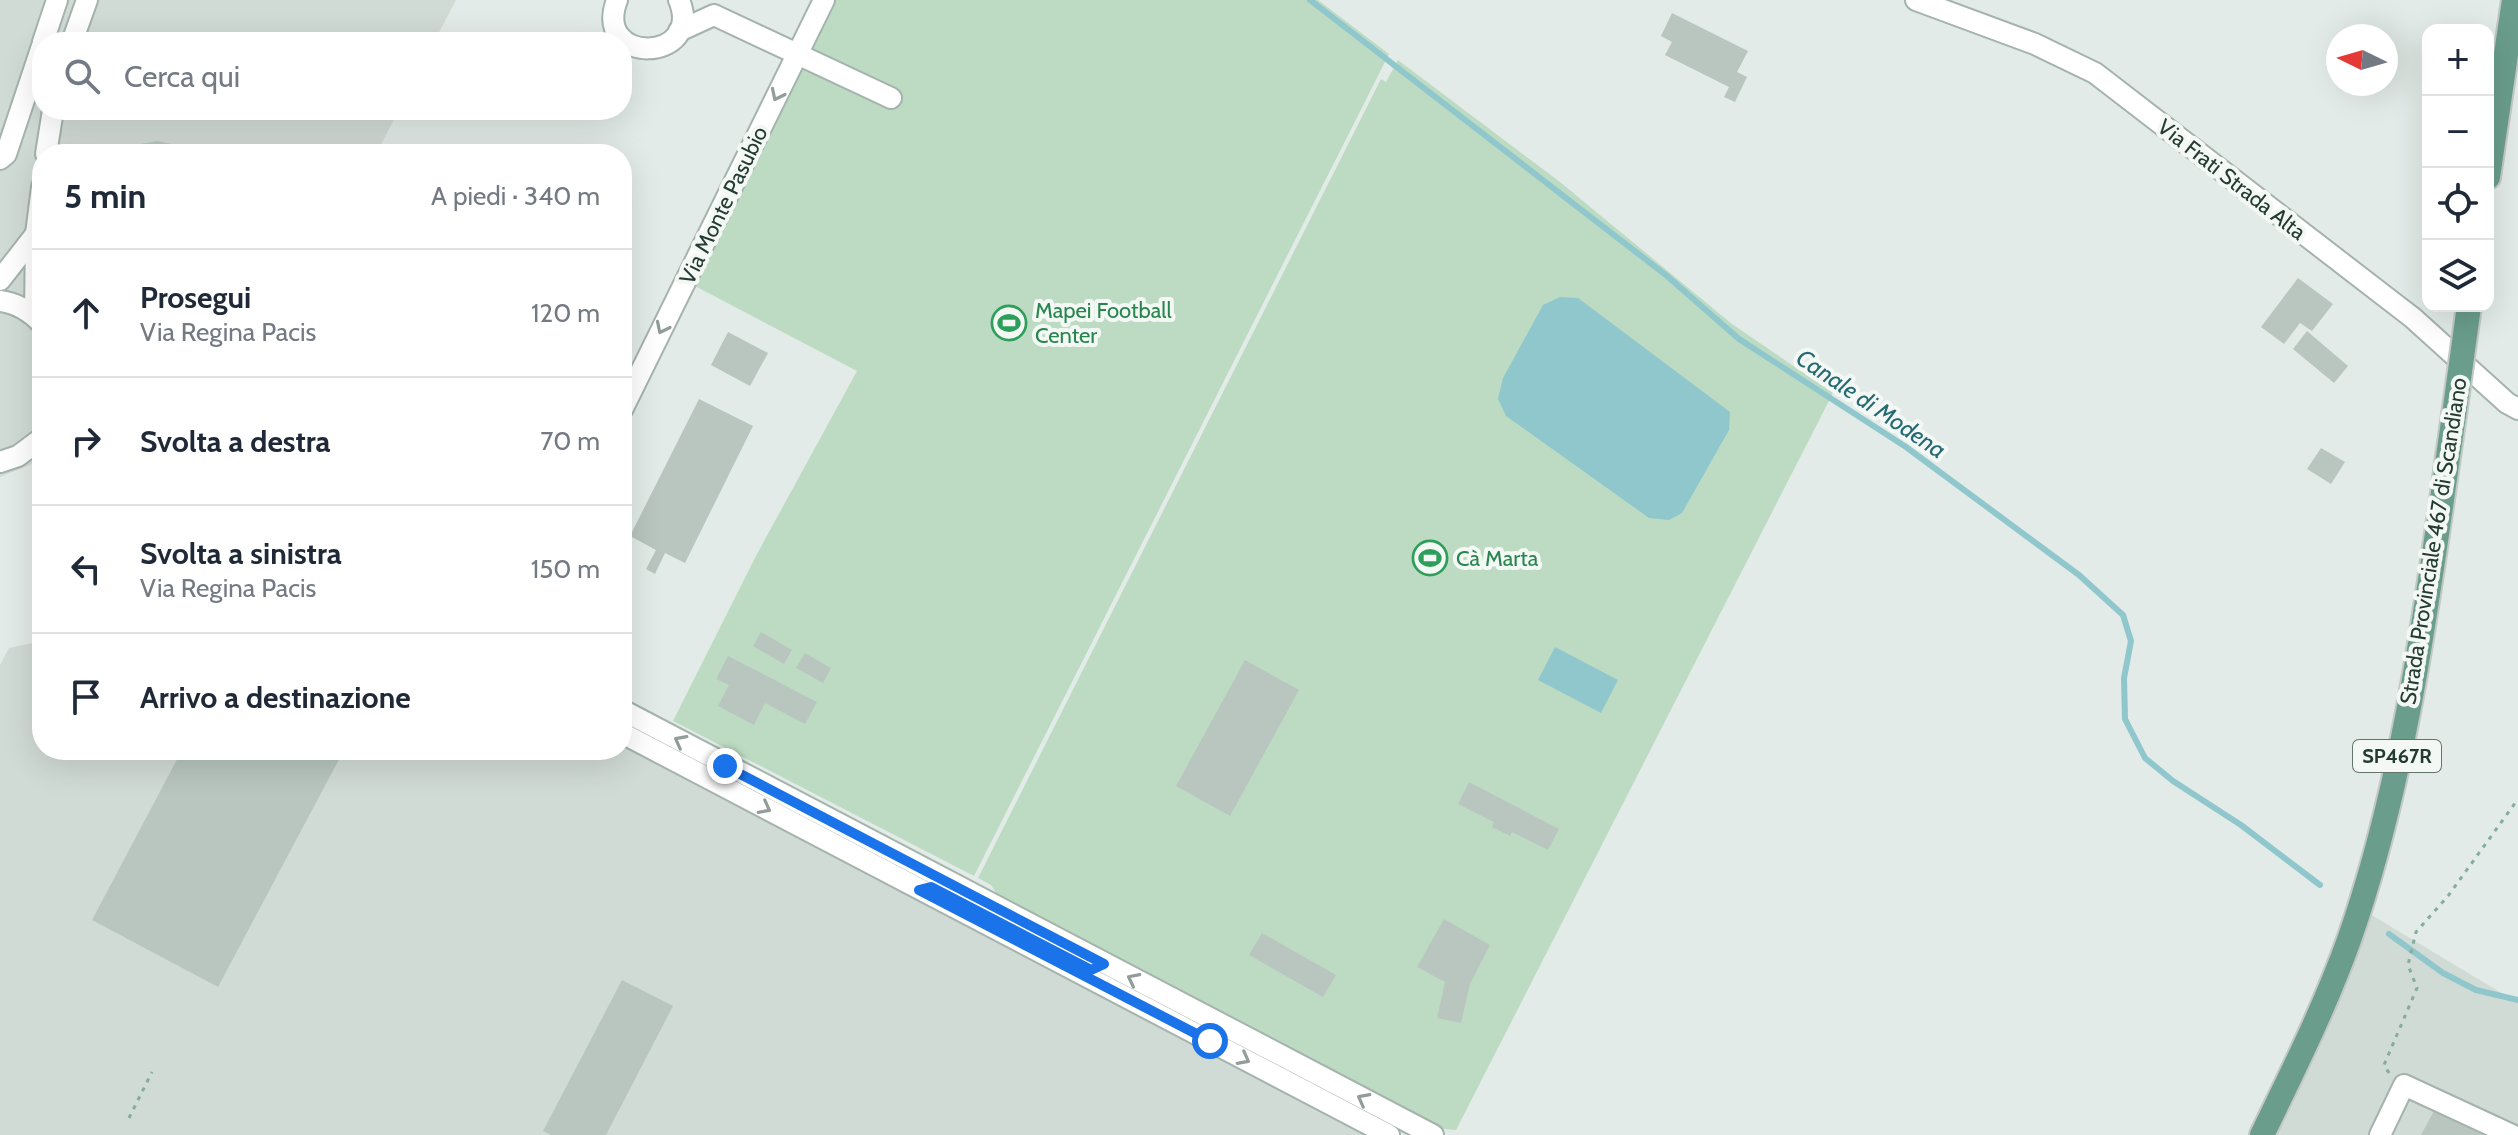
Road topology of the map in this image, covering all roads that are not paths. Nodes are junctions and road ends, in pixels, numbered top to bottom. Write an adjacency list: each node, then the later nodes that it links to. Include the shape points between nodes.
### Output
1 (57, 0): 9 (street)
2 (87, 0): 10 (street)
3 (617, 0): 11 (street)
4 (679, 0): 8 (street)
5 (824, 0): 13 (street, Via Monte Pasubio)
6 (1916, 0): 26 (street, Via Frati Strada Alta, via 2035,44 2095,73 2413,318)
7 (2514, 0): 19 (main road)
8 (679, 31): 12 (street, via 662,48); 13 (street, via 714,15)
9 (47, 32)
10 (76, 32)
11 (618, 32)
12 (632, 46)
13 (797, 54): 15 (street); 25 (street, Via Monte Pasubio, one-way to 25)
14 (32, 77): 18 (street)
15 (891, 98)
16 (51, 120): 17 (street)
17 (48, 144)
18 (0, 159)
19 (2489, 168)
20 (32, 239): 21 (street)
21 (0, 280)
22 (0, 301): 24 (street)
23 (2468, 312): 35 (main road, Strada Provinciale 467 di Scandiano / SP467R, bridge, via 2424,619 2379,839 2349,940)
24 (32, 316)
25 (632, 390)
26 (2518, 409)
27 (32, 448): 28 (street)
28 (0, 462)
29 (632, 715): 32 (street, one-way to 29)
30 (632, 738): 31 (street, one-way to 31)
31 (919, 890): 32 (street, via 931,887 1091,970); 33 (street, one-way to 33)
32 (1104, 964): 34 (street, one-way to 32)
33 (1389, 1135)
34 (1433, 1135)
35 (2262, 1135)
36 (2380, 1135): 37 (street, via 2404,1085)
37 (2512, 1135)

